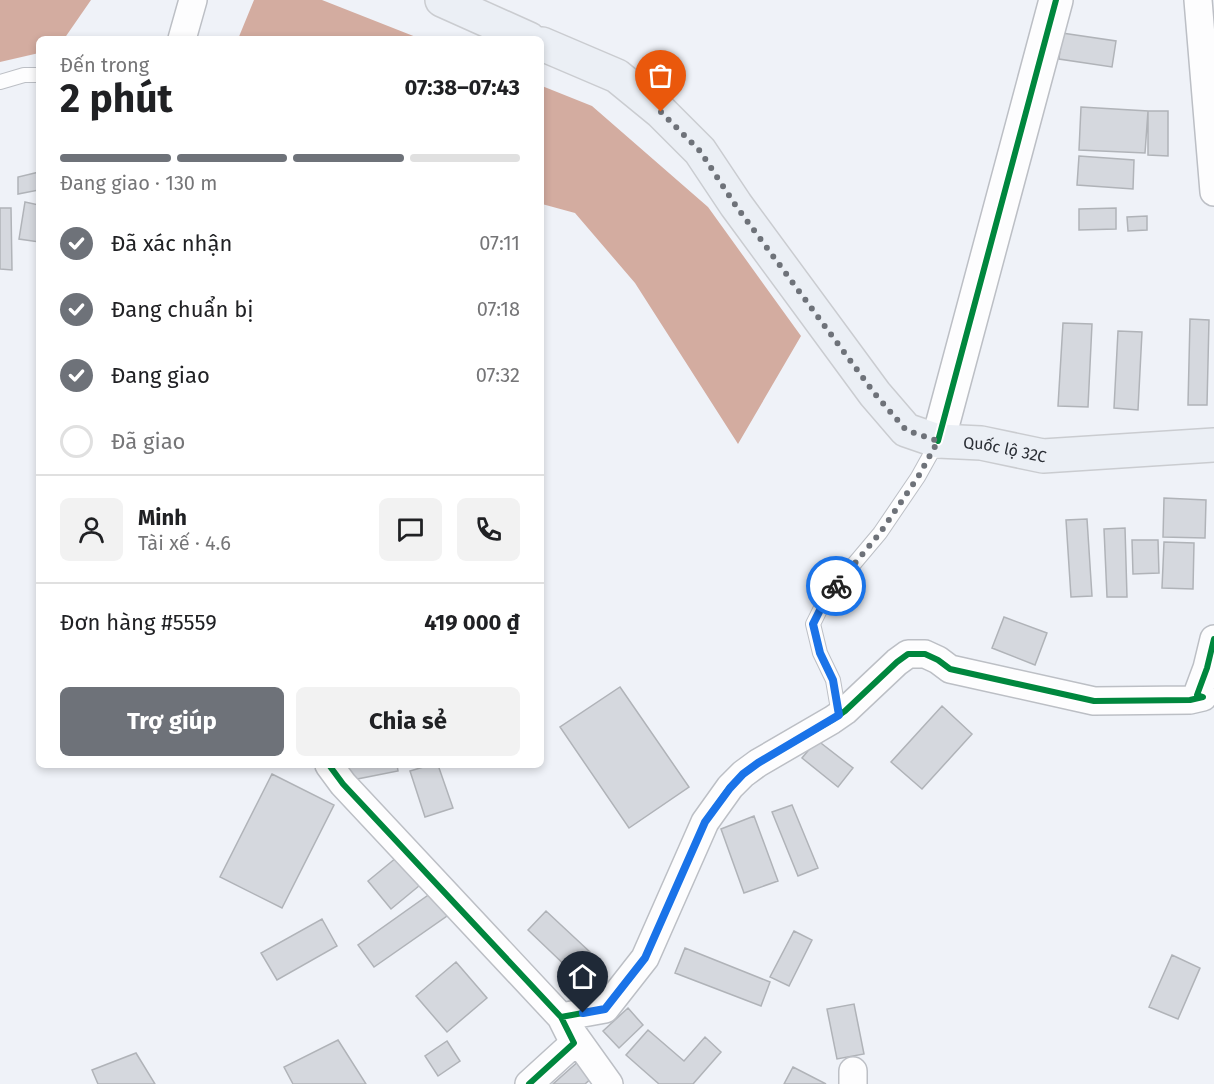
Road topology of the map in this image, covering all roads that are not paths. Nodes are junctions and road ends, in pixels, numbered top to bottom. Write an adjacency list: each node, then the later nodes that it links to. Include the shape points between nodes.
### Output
1 (193, 0): 5 (street)
2 (442, 0): 6 (main road)
3 (1056, 0): 11 (street)
4 (1198, 0): 10 (street)
5 (183, 36)
6 (522, 36)
7 (544, 45): 11 (main road, Quốc lộ 32C, via 617,76 700,151 875,394 906,430)
8 (36, 75): 9 (lane)
9 (0, 82)
10 (1214, 192)
11 (938, 441): 12 (main road, Quốc lộ 32C, via 981,443 1043,456); 15 (lane, via 887,524 827,596 813,624 820,653 833,680)
12 (1214, 446)
13 (1214, 639): 14 (street, via 1207,668)
14 (1206, 698): 15 (street, via 1094,701 950,669 925,654 908,654)
15 (839, 715): 17 (street, via 758,763 730,788 705,822 645,958 605,1009)
16 (331, 768): 17 (street)
17 (561, 1017): 18 (street, via 574,1043); 19 (street)
18 (529, 1084)
19 (609, 1084)

